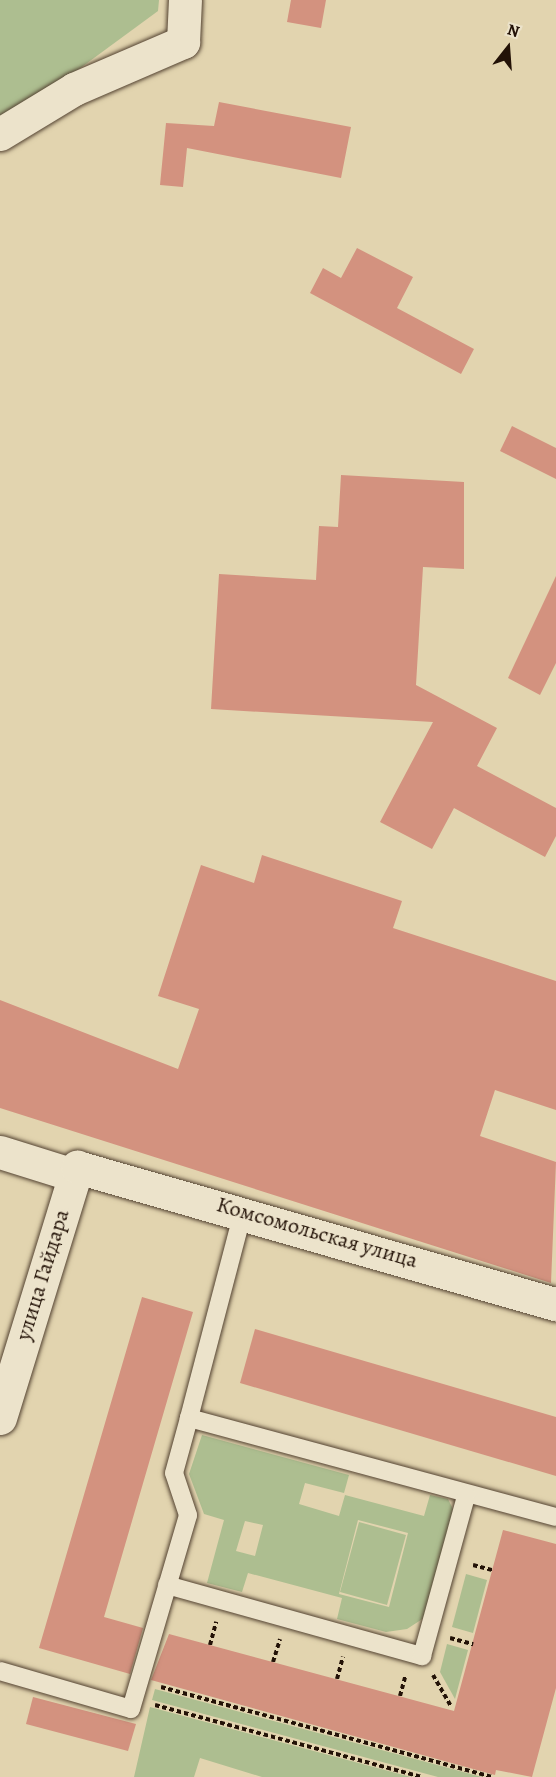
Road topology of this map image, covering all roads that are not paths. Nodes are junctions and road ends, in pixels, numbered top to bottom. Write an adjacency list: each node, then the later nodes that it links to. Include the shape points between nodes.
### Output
1 (185, 0): 2 (street, via 183,42 74,89)
2 (0, 134)
3 (0, 1152): 4 (street, Комсомольская улица)
4 (76, 1171): 5 (street, Комсомольская улица); 7 (street, улица Гайдара)
5 (243, 1212): 6 (street, Комсомольская улица); 8 (lane)
6 (556, 1304)
7 (0, 1418)
8 (189, 1418): 9 (lane); 11 (lane, via 174,1473 188,1515)
9 (466, 1496): 10 (lane); 11 (lane, via 422,1656)
10 (556, 1517)
11 (167, 1585): 12 (lane, via 131,1709)
12 (0, 1671)

